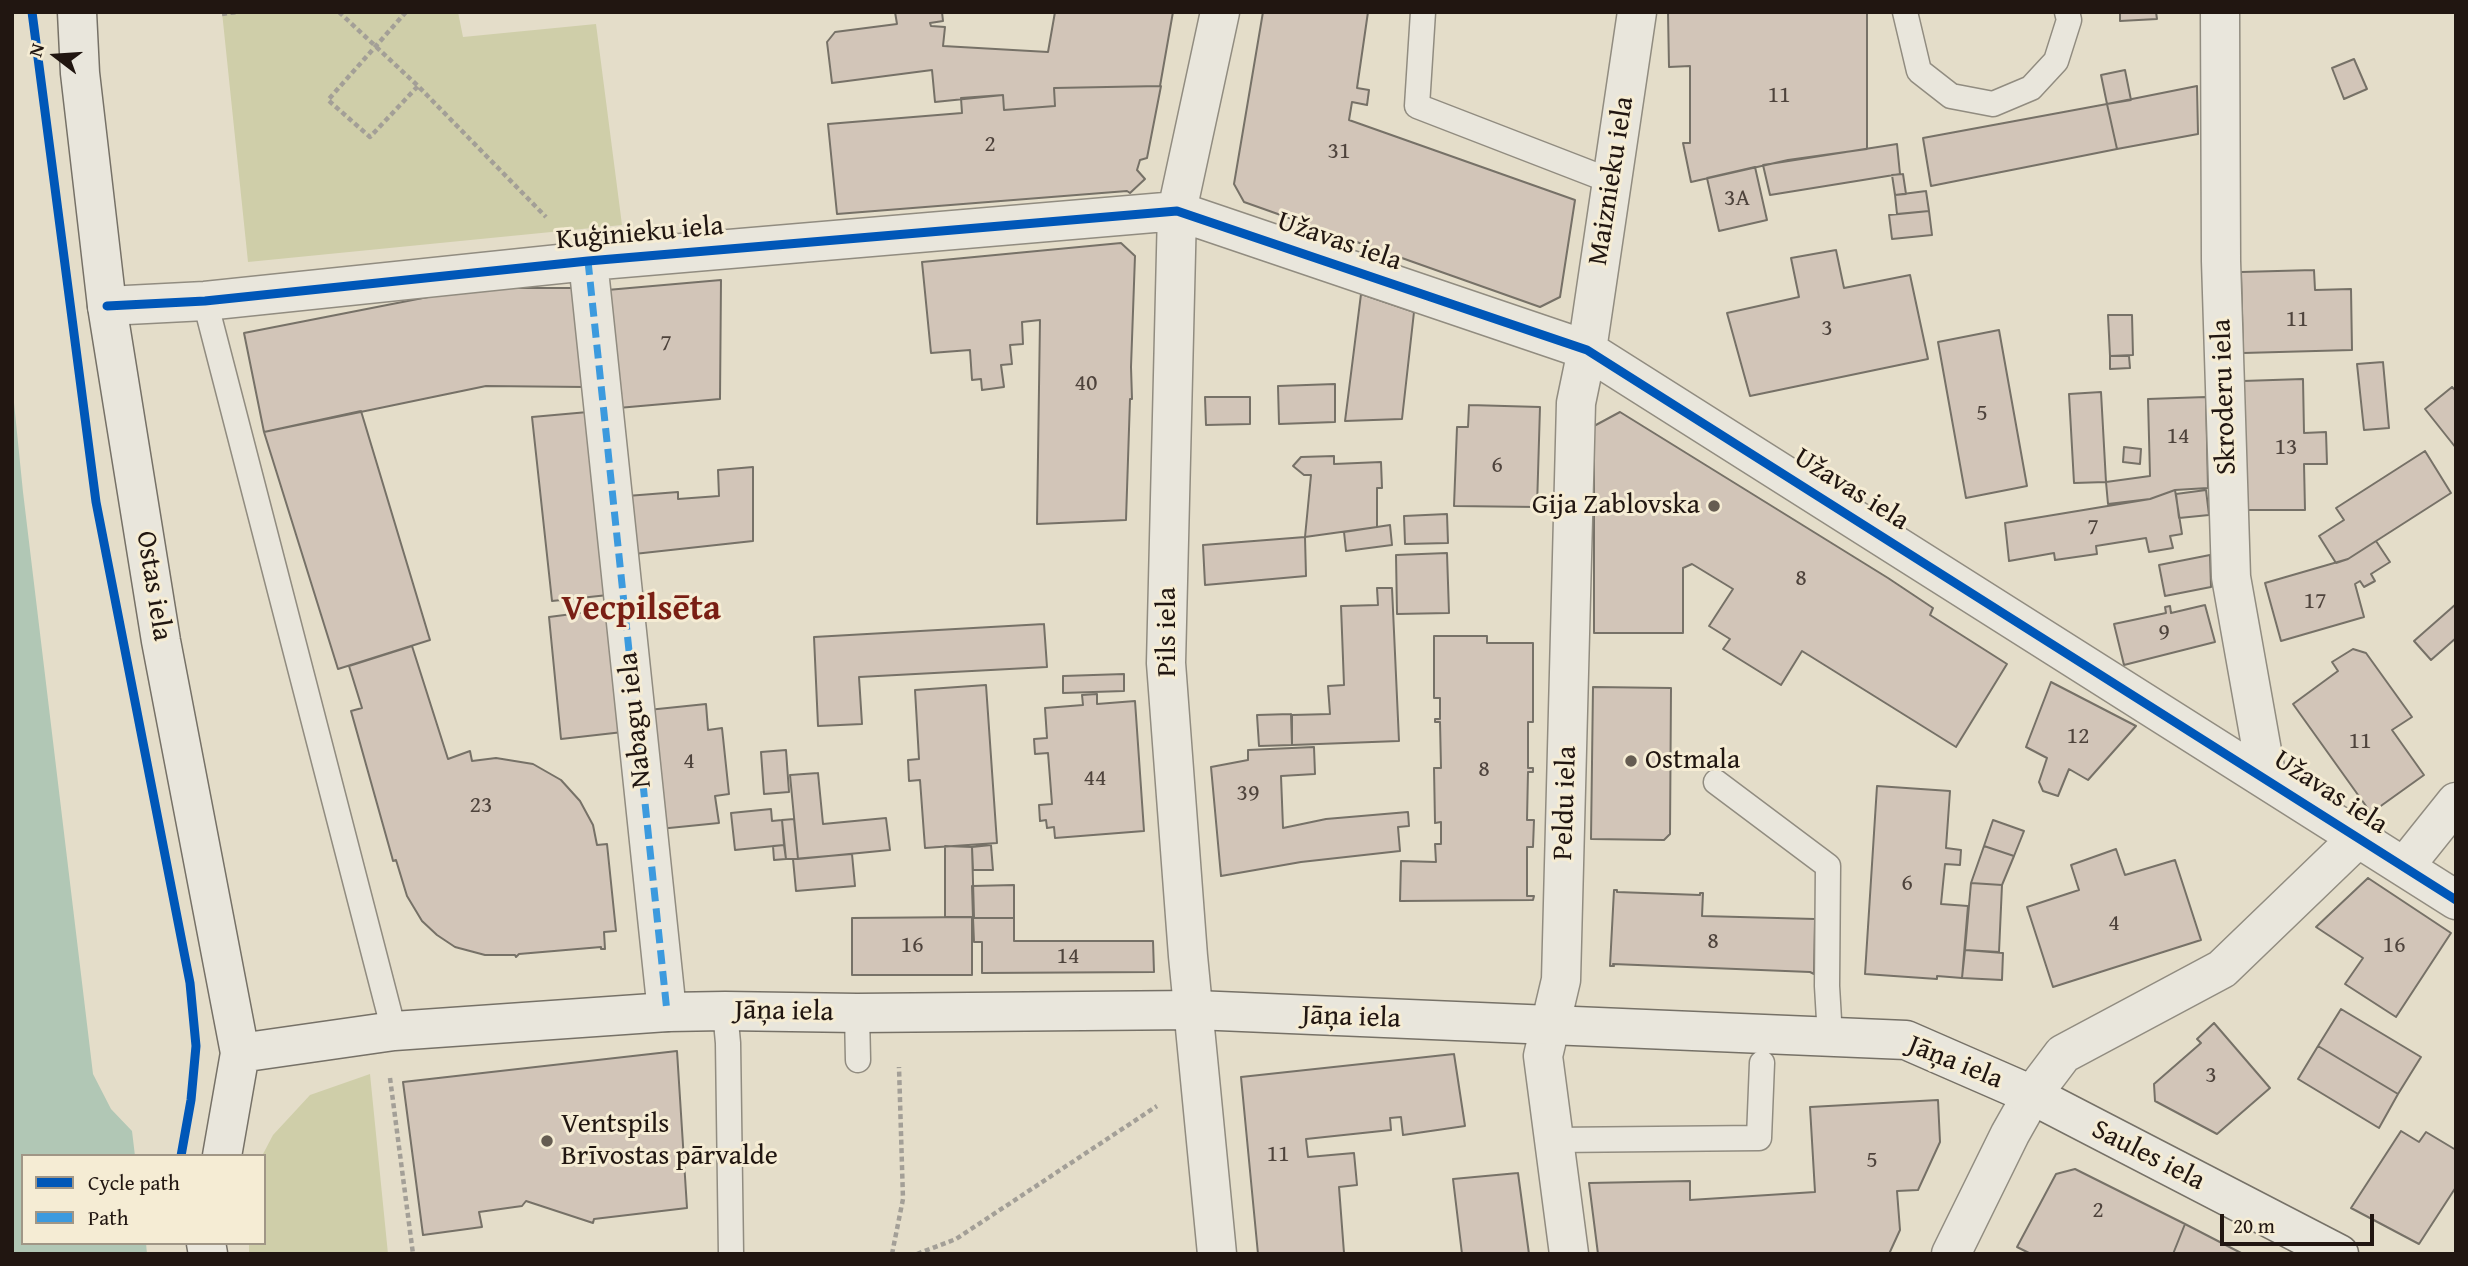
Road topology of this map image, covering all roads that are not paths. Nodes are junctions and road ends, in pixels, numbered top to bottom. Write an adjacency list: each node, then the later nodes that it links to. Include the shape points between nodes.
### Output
1 (76, 12): 12 (street, Ostas iela)
2 (1220, 12): 9 (street, Pils iela)
3 (1423, 12): 8 (lane, via 1418,106)
4 (1637, 12): 8 (street, Maiznieku iela)
5 (1905, 12): 6 (lane, via 1919,71 1951,96 1993,104 2031,88 2056,61 2069,20)
6 (2067, 12)
7 (2220, 12): 14 (street, Skroderu iela, via 2221,261 2231,577)
8 (1611, 181): 13 (street, Maiznieku iela)
9 (1177, 211): 10 (street, Kuģinieku iela); 13 (street, Užavas iela); 20 (street, Pils iela, via 1166,663)
10 (588, 261): 11 (street, Kuģinieku iela); 22 (street, Nabagu iela)
11 (205, 301): 12 (street, Kuģinieku iela); 25 (lane)
12 (107, 306): 27 (street, Ostas iela, via 161,641)
13 (1587, 350): 14 (street, Užavas iela); 24 (street, Peldu iela, via 1576,403 1561,980)
14 (2267, 779): 17 (street, Užavas iela)
15 (1716, 782): 26 (lane, via 1828,866)
16 (2456, 802): 18 (street)
17 (2358, 838): 18 (street, Užavas iela); 30 (street, Jāņa iela, via 2222,969 2063,1054)
18 (2403, 867): 19 (street, Užavas iela)
19 (2456, 900)
20 (1195, 1010): 23 (street, Jāņa iela); 24 (street, Jāņa iela); 34 (street, Pils iela)
21 (725, 1011): 22 (street, Jāņa iela); 23 (street, Jāņa iela); 33 (lane)
22 (667, 1012): 25 (street, Jāņa iela)
23 (857, 1013): 28 (lane)
24 (1550, 1026): 26 (street, Jāņa iela); 31 (street, Peldu iela, via 1543,1056)
25 (394, 1031): 27 (street, Jāņa iela)
26 (1830, 1037): 30 (street, Jāņa iela, via 1906,1040)
27 (240, 1053): 32 (street, Ostas iela)
28 (858, 1060)
29 (1762, 1063): 31 (lane, via 1759,1138)
30 (2032, 1095): 36 (street); 37 (street, Saules iela)
31 (1554, 1140): 35 (street, Peldu iela)
32 (222, 1154)
33 (731, 1254)
34 (1217, 1254)
35 (1569, 1254)
36 (1951, 1254)
37 (2339, 1254)

